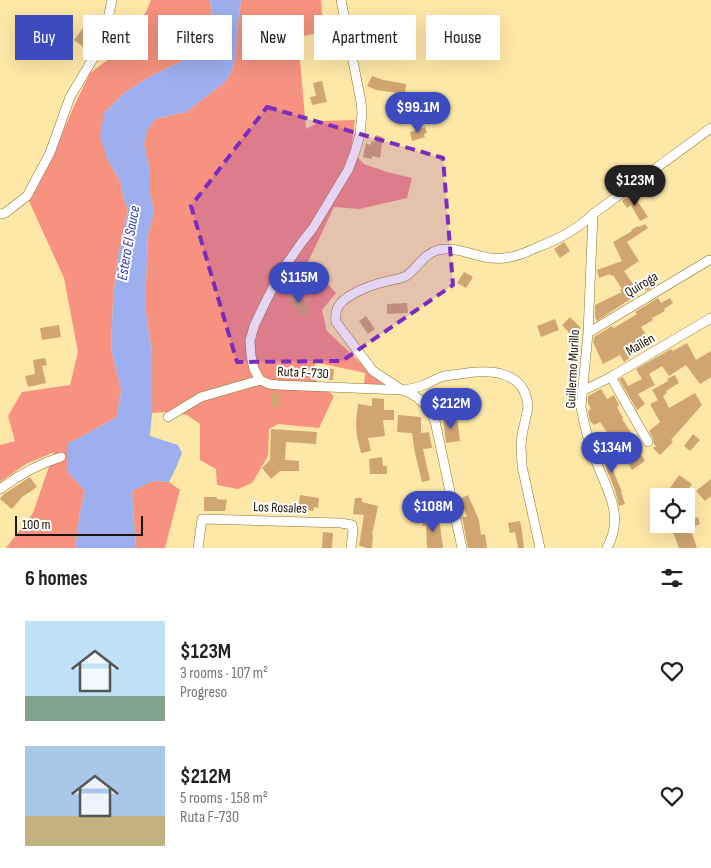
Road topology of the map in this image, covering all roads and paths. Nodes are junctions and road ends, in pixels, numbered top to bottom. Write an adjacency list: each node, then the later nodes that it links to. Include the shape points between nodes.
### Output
1 (112, 0): 4 (street, via 103,42 70,97 50,153 27,196)
2 (341, 0): 10 (street, Ruta F-730, via 360,97 360,134 348,170 314,228 281,272 254,326 251,356)
3 (711, 128): 5 (street)
4 (0, 214)
5 (593, 214): 8 (street, Guillermo Murillo); 11 (street, via 568,234 510,258 447,250 433,252 404,277 371,286 344,300 338,308 336,322 373,371)
6 (709, 260): 8 (street, Quiroga)
7 (711, 318): 9 (street, Mailén)
8 (588, 333): 12 (street, Guillermo Murillo)
9 (611, 377): 12 (street, Mailén); 14 (street)
10 (260, 380): 11 (street, Ruta F-730, via 278,385); 13 (street, via 201,397)
11 (402, 390): 19 (street, Ruta F-730, via 421,400 434,420); 20 (street, via 471,372 510,376 525,392 528,408 522,436 522,466)
12 (582, 391): 21 (street, Guillermo Murillo, via 583,416 594,457 614,508 613,534)
13 (168, 416)
14 (648, 442)
15 (61, 457): 16 (street, via 22,474)
16 (0, 489)
17 (198, 548): 18 (street, Los Rosales, via 202,519 352,525)
18 (351, 548)
19 (462, 548)
20 (540, 548)
21 (607, 548)

